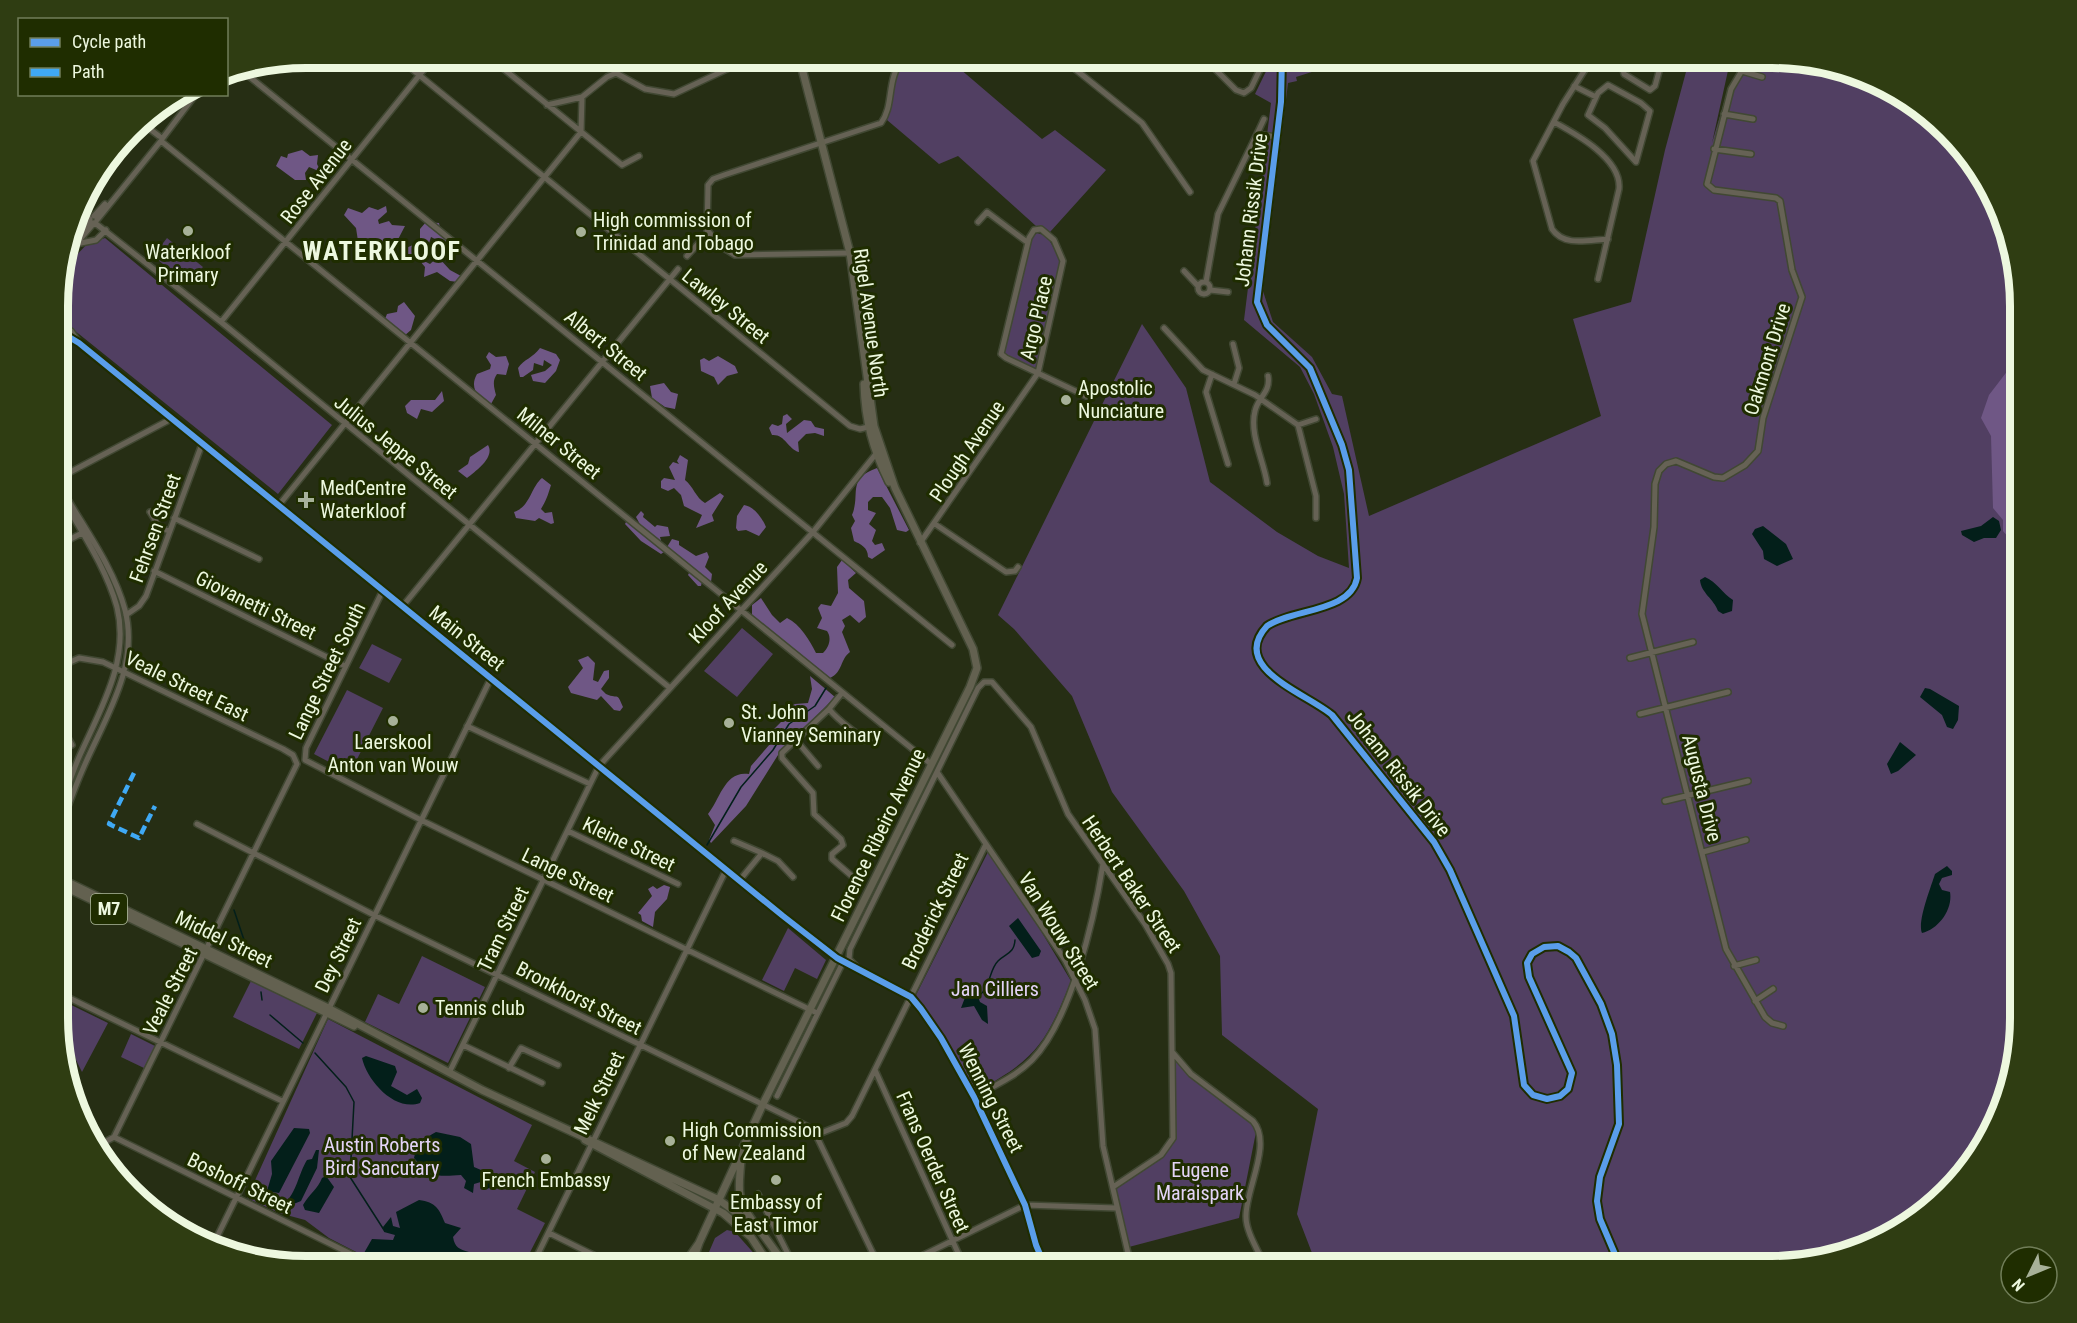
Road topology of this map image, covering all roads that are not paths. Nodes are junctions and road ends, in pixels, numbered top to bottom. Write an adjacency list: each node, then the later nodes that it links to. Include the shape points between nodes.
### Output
1 (409, 68): 16 (street, Lawley Street)
2 (424, 68): 16 (street, Rose Avenue)
3 (502, 68): 22 (street)
4 (730, 68): 20 (street, via 678,93 645,89 616,73)
5 (800, 68): 32 (main road, Rigel Avenue North)
6 (896, 68): 32 (street, via 881,123)
7 (1074, 68): 38 (street, via 1142,123)
8 (1214, 68): 9 (street, via 1244,93 1251,88)
9 (1261, 68)
10 (1283, 68): 30 (street, Johann Rissik Drive)
11 (1586, 68): 18 (street)
12 (1623, 68): 13 (street, via 1624,74 1650,90)
13 (1660, 68)
14 (1742, 70): 17 (street); 23 (street, Oakmont Drive)
15 (247, 75): 36 (street, Albert Street)
16 (418, 75): 36 (street, Rose Avenue); 37 (street, Lawley Street)
17 (1762, 77)
18 (1574, 86): 21 (street); 26 (street)
19 (194, 96): 31 (street)
20 (582, 96): 22 (street); 28 (street)
21 (1596, 97): 21 (street, via 1608,85 1650,111 1637,162 1588,116)
22 (547, 105): 28 (street)
23 (1724, 114): 25 (street); 33 (street, Oakmont Drive)
24 (1264, 119): 29 (street)
25 (1753, 119)
26 (1554, 123): 44 (street, via 1590,143 1619,179); 44 (street, via 1533,161 1552,229 1563,240)
27 (147, 127): 31 (street, Milner Street)
28 (581, 132): 35 (street, via 623,165); 37 (street)
29 (1257, 134): 30 (street); 56 (street, via 1218,214)
30 (1276, 137): 72 (street, Johann Rissik Drive, via 1257,302 1267,325 1310,368)
31 (159, 139): 40 (street); 46 (street, Milner Street)
32 (820, 145): 43 (street, via 711,181 705,217); 49 (main road, Rigel Avenue North)
33 (1714, 149): 34 (street); 96 (street, Oakmont Drive, via 1707,181 1710,188 1782,202 1792,270 1802,297 1764,414 1758,451 1745,465 1721,478 1682,462 1664,465 1656,479)
34 (1751, 154)
35 (639, 156)
36 (353, 159): 46 (street, Rose Avenue); 51 (street, Albert Street)
37 (543, 179): 51 (street); 55 (street, Lawley Street)
38 (1190, 192)
39 (86, 214): 40 (street, Julius Jeppe Street)
40 (93, 220): 42 (street, Julius Jeppe Street); 45 (street)
41 (978, 222): 47 (street, via 987,212)
42 (105, 230): 48 (street, via 96,240); 60 (street, Julius Jeppe Street)
43 (708, 233): 49 (street, via 735,255); 50 (street)
44 (1608, 239): 54 (street)
45 (77, 241)
46 (288, 242): 60 (street, Rose Avenue); 63 (street, Milner Street)
47 (1028, 242): 66 (street, Argo Place, via 1001,352); 66 (street, Argo Place, via 1035,230 1044,231 1054,240 1063,261)
48 (76, 243)
49 (848, 253): 76 (main road, Rigel Avenue North)
50 (687, 256)
51 (477, 260): 63 (street); 65 (street, Albert Street)
52 (678, 269): 55 (street)
53 (1184, 271): 57 (street)
54 (1598, 279)
55 (669, 280): 65 (street); 76 (street, Lawley Street, via 850,426)
56 (1206, 282): 57 (street); 58 (street)
57 (1198, 286): 58 (street, via 1203,294)
58 (1210, 290): 59 (street)
59 (1228, 292)
60 (221, 322): 74 (street, Julius Jeppe Street)
61 (1164, 328): 67 (street, via 1200,367)
62 (68, 334): 73 (street, Main Street)
63 (409, 342): 74 (street); 77 (street, Milner Street)
64 (1233, 344): 69 (street, via 1239,368)
65 (602, 361): 77 (street); 95 (street, Albert Street)
66 (1038, 373): 70 (street); 91 (street, Plough Avenue)
67 (1212, 374): 69 (street); 82 (street, via 1206,392)
68 (1268, 376): 71 (street)
69 (1234, 384): 71 (street)
70 (1086, 396)
71 (1262, 400): 75 (street); 84 (street, via 1254,413)
72 (1330, 415): 75 (street); 221 (street, Johann Rissik Drive, via 1349,470 1355,586 1344,599 1268,626 1260,636 1258,659 1267,673 1332,715 1434,842 1514,1016 1524,1085 1543,1099 1560,1096 1568,1089 1572,1072 1529,977 1527,963 1532,954 1548,946 1563,948 1576,958 1601,1004 1615,1050 1619,1124 1600,1177 1597,1201)
73 (171, 419): 79 (street, Main Street); 83 (street)
74 (345, 424): 87 (street); 92 (street, Julius Jeppe Street)
75 (1298, 425): 90 (street, via 1316,496)
76 (871, 427): 78 (main road, Rigel Avenue North); 80 (main road, Rigel Avenue North)
77 (536, 443): 92 (street); 105 (street, Milner Street)
78 (879, 443): 80 (main road); 81 (main road, Rigel Avenue North)
79 (202, 444): 87 (street, Main Street); 89 (street, Fehrsen Street)
80 (875, 455): 81 (main road); 95 (street, Kloof Avenue); 98 (main road, Rigel Avenue North)
81 (884, 459): 98 (main road, Rigel Avenue North)
82 (1228, 464)
83 (68, 473)
84 (1267, 483)
85 (68, 501): 94 (street)
86 (68, 506): 94 (street)
87 (279, 506): 103 (street, Main Street)
88 (150, 512): 93 (street, via 160,528)
89 (174, 518): 93 (street, Fehrsen Street); 100 (street)
90 (1316, 518)
91 (935, 524): 98 (street, Plough Avenue); 101 (street, via 1006,572)
92 (470, 525): 104 (street); 117 (street, Julius Jeppe Street)
93 (169, 531): 102 (street, Fehrsen Street)
94 (84, 532): 97 (street); 99 (street)
95 (813, 532): 105 (street, Kloof Avenue); 108 (street, Albert Street)
96 (1652, 537): 109 (street, Augusta Drive, via 1642,614)
97 (68, 540)
98 (920, 543): 113 (main road, Rigel Avenue North, via 973,649)
99 (96, 553): 106 (street, via 117,588); 114 (street, via 118,614)
100 (259, 559)
101 (1018, 567)
102 (154, 571): 106 (street, Fehrsen Street, via 142,602); 112 (street, Giovanetti Street)
103 (382, 592): 104 (street, Main Street); 112 (street, Lange Street South)
104 (402, 607): 116 (street, Main Street)
105 (740, 610): 117 (street, Kloof Avenue); 119 (street, Milner Street)
106 (126, 615): 115 (street)
107 (1693, 642): 109 (street)
108 (952, 645)
109 (1652, 654): 110 (street); 120 (street, Augusta Drive)
110 (1630, 658)
111 (68, 664): 114 (street, Veale Street East, via 84,658)
112 (345, 666): 129 (street, Lange Street South, via 304,752)
113 (976, 668): 130 (main road, Florence Ribeiro Avenue)
114 (116, 669): 115 (street, Veale Street East); 137 (street)
115 (123, 673): 128 (street, Veale Street East, via 283,749); 133 (street, via 103,729)
116 (491, 678): 123 (street, Dey Street); 131 (street, Main Street)
117 (670, 688): 131 (street, Kloof Avenue)
118 (1728, 692): 120 (street)
119 (842, 693): 121 (street); 130 (street, Milner Street)
120 (1666, 708): 122 (street); 141 (street, Augusta Drive)
121 (829, 709): 125 (street, via 839,722 854,729 865,741); 126 (street)
122 (1640, 714)
123 (467, 726): 136 (street); 144 (street, Dey Street)
124 (68, 738): 127 (street)
125 (872, 739)
126 (796, 740): 132 (street); 156 (street, via 782,753 783,763 813,793 814,814 843,845 831,857)
127 (72, 745)
128 (297, 761): 151 (street, Veale Street)
129 (308, 762): 144 (street, Lange Street)
130 (931, 764): 138 (main road, Florence Ribeiro Avenue)
131 (599, 766): 136 (street, Tram Street); 154 (street, Main Street)
132 (818, 766)
133 (82, 770): 139 (street); 143 (street)
134 (937, 772): 140 (street); 149 (street, Van Wouw Street); 153 (street, Herbert Baker Street, via 978,688 987,682 998,686 1031,727 1065,809)
135 (1748, 781): 141 (street)
136 (590, 784): 146 (street, Tram Street)
137 (68, 785)
138 (919, 789): 140 (street); 164 (main road, Florence Ribeiro Avenue)
139 (68, 790)
140 (927, 792): 167 (street, via 850,949 851,961)
141 (1688, 796): 142 (street); 150 (street, Augusta Drive)
142 (1665, 801)
143 (68, 804)
144 (422, 820): 157 (street, Lange Street); 161 (street, Dey Street)
145 (196, 824): 151 (street, Bronkhorst Street)
146 (568, 831): 157 (street, Tram Street); 159 (street, Kleine Street)
147 (1746, 840): 150 (street)
148 (734, 842): 152 (street)
149 (986, 843): 169 (street, Van Wouw Street); 172 (street, Broderick Street)
150 (1703, 852): 166 (street, Augusta Drive, via 1726,949)
151 (253, 853): 161 (street, Bronkhorst Street); 163 (street, Veale Street)
152 (762, 853): 155 (street, via 778,861); 158 (street)
153 (1103, 864): 169 (street); 180 (street, Herbert Baker Street, via 1168,964)
154 (726, 870): 158 (street, Main Street); 162 (street, Melk Street)
155 (793, 877)
156 (854, 878)
157 (544, 880): 162 (street, Lange Street); 168 (street, Tram Street)
158 (739, 881): 164 (street, Main Street)
159 (678, 884)
160 (68, 886): 163 (main road, Middel Street / M7)
161 (374, 915): 168 (street, Bronkhorst Street); 174 (street, Dey Street)
162 (687, 949): 175 (street, Lange Street); 179 (street, Melk Street)
163 (207, 952): 174 (main road, Middel Street / M7); 177 (street, Veale Street)
164 (840, 960): 167 (street, Wenning Street); 175 (main road, Florence Ribeiro Avenue)
165 (1756, 960): 166 (street)
166 (1734, 966): 173 (street, Augusta Drive)
167 (864, 972): 172 (street, Wenning Street)
168 (498, 974): 178 (street, Tram Street); 179 (street, Bronkhorst Street)
169 (1076, 979): 187 (street, via 1046,1044 1010,1077); 195 (street, Van Wouw Street, via 1095,1029 1103,1142)
170 (1773, 989): 173 (street)
171 (68, 997): 177 (street)
172 (910, 997): 183 (street, Broderick Street); 187 (street, Wenning Street, via 941,1038)
173 (1755, 1001): 176 (street, Augusta Drive, via 1767,1019)
174 (326, 1011): 184 (main road, Middel Street / M7); 188 (street, Dey Street)
175 (813, 1011): 186 (street); 189 (main road, Florence Ribeiro Avenue)
176 (1783, 1026)
177 (160, 1043): 188 (street); 191 (street, Veale Street)
178 (463, 1045): 182 (street); 184 (street, Tram Street)
179 (640, 1045): 189 (street, Bronkhorst Street); 192 (street, Melk Street)
180 (1172, 1052): 195 (street, Herbert Baker Street, via 1174,1131 1170,1145); 220 (street, via 1191,1074 1253,1121 1259,1130 1246,1218)
181 (558, 1065): 182 (street, via 521,1048)
182 (509, 1068): 185 (street)
183 (875, 1070): 190 (street, Broderick Street, via 849,1121); 205 (street, Frans Oerder Street)
184 (449, 1073): 192 (main road, Middel Street / M7)
185 (542, 1083)
186 (777, 1096)
187 (974, 1097): 199 (street, Wenning Street)
188 (282, 1101): 197 (street, Dey Street)
189 (763, 1104): 190 (street, Bronkhorst Street, via 807,1126); 194 (main road, Florence Ribeiro Avenue)
190 (816, 1135): 215 (street, Bronkhorst Street)
191 (114, 1137): 193 (street); 197 (street, Boshoff Street)
192 (592, 1142): 198 (main road, Middel Street / M7); 200 (main road, Middel Street / M7); 203 (street, Melk Street)
193 (103, 1143)
194 (741, 1155): 198 (main road, Florence Ribeiro Avenue); 202 (main road, via 740,1200)
195 (1113, 1187): 201 (street, Van Wouw Street)
196 (759, 1194): 214 (street)
197 (236, 1198): 204 (street, Dey Street); 207 (street, Boshoff Street)
198 (719, 1200): 200 (main road, Florence Ribeiro Avenue); 202 (main road, M7)
199 (1025, 1205): 201 (street); 205 (street); 218 (street, Wenning Street)
200 (715, 1208): 206 (main road, Florence Ribeiro Avenue); 212 (main road, M7, via 751,1237)
201 (1116, 1208): 219 (street, Van Wouw Street)
202 (759, 1229): 213 (main road, M7)
203 (549, 1233): 208 (street, Melk Street); 209 (street)
204 (216, 1238)
205 (952, 1241): 216 (street); 217 (street, Frans Oerder Street)
206 (699, 1243): 210 (main road, Florence Ribeiro Avenue); 211 (main road, Florence Ribeiro Avenue)
207 (354, 1256)
208 (537, 1256)
209 (596, 1256)
210 (690, 1256)
211 (694, 1256)
212 (763, 1256)
213 (779, 1256)
214 (789, 1256)
215 (874, 1256)
216 (921, 1256)
217 (959, 1256)
218 (1041, 1256)
219 (1128, 1256)
220 (1261, 1256)
221 (1616, 1256)

